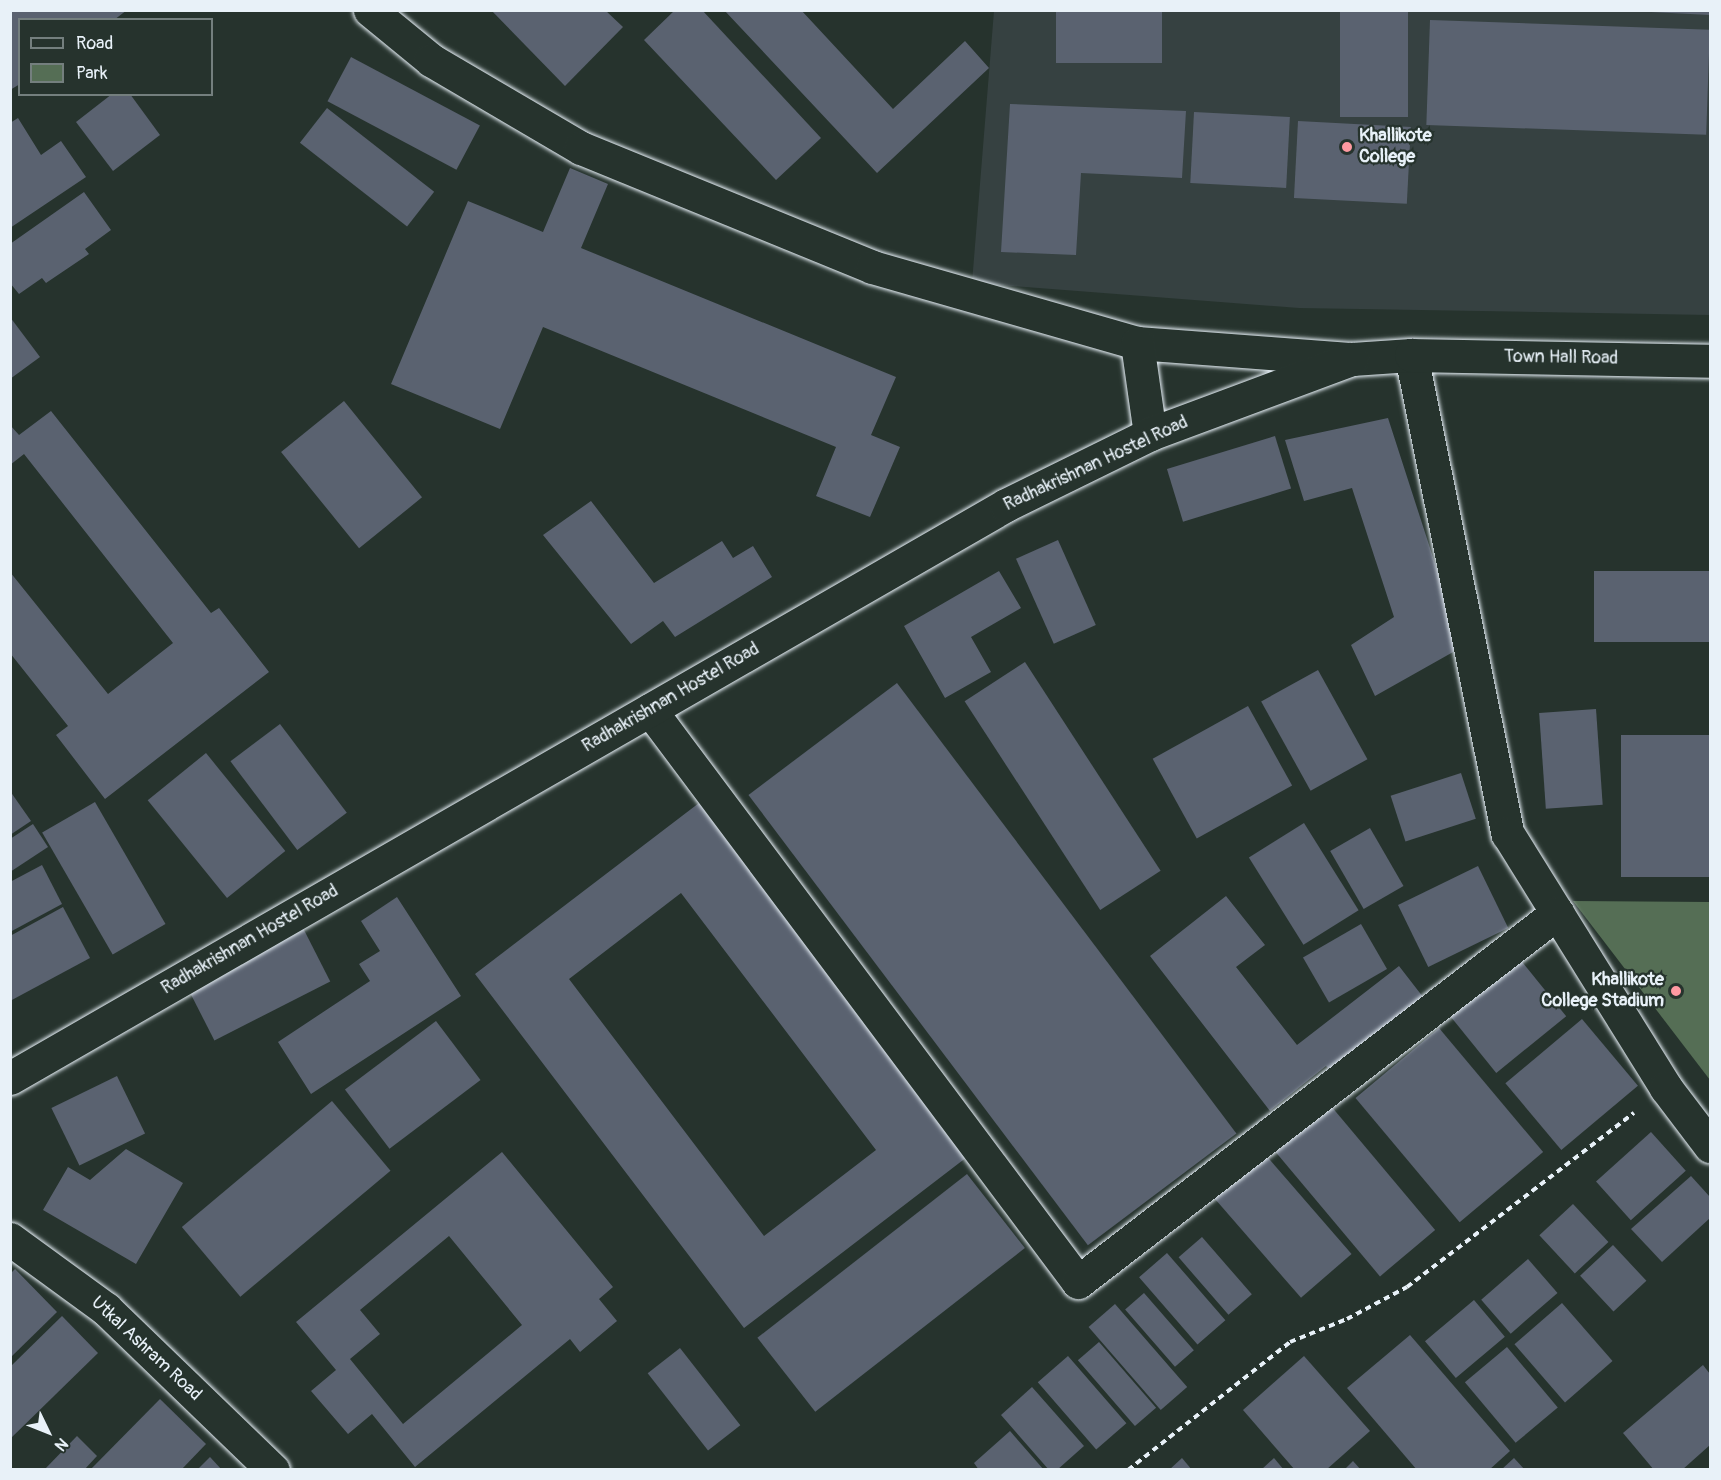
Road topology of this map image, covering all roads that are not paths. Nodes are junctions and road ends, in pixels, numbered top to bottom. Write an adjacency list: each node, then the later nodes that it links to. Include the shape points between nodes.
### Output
1 (370, 10): 2 (main road, via 430,60 581,148 872,267)
2 (1137, 343): 4 (main road); 6 (main road)
3 (1411, 355): 4 (main road, Town Hall Road); 5 (main road, Town Hall Road); 8 (main road, via 1508,834)
4 (1352, 359): 6 (main road, Radhakrishnan Hostel Road)
5 (1710, 361)
6 (1150, 434): 7 (main road, Radhakrishnan Hostel Road, via 1006,505)
7 (650, 710): 8 (main road, via 1078,1282); 9 (main road, Radhakrishnan Hostel Road)
8 (1557, 913): 10 (main road, via 1666,1088)
9 (10, 1078)
10 (1710, 1146)
11 (10, 1239): 12 (main road, Utkal Ashram Road, via 106,1309)
12 (273, 1470)

